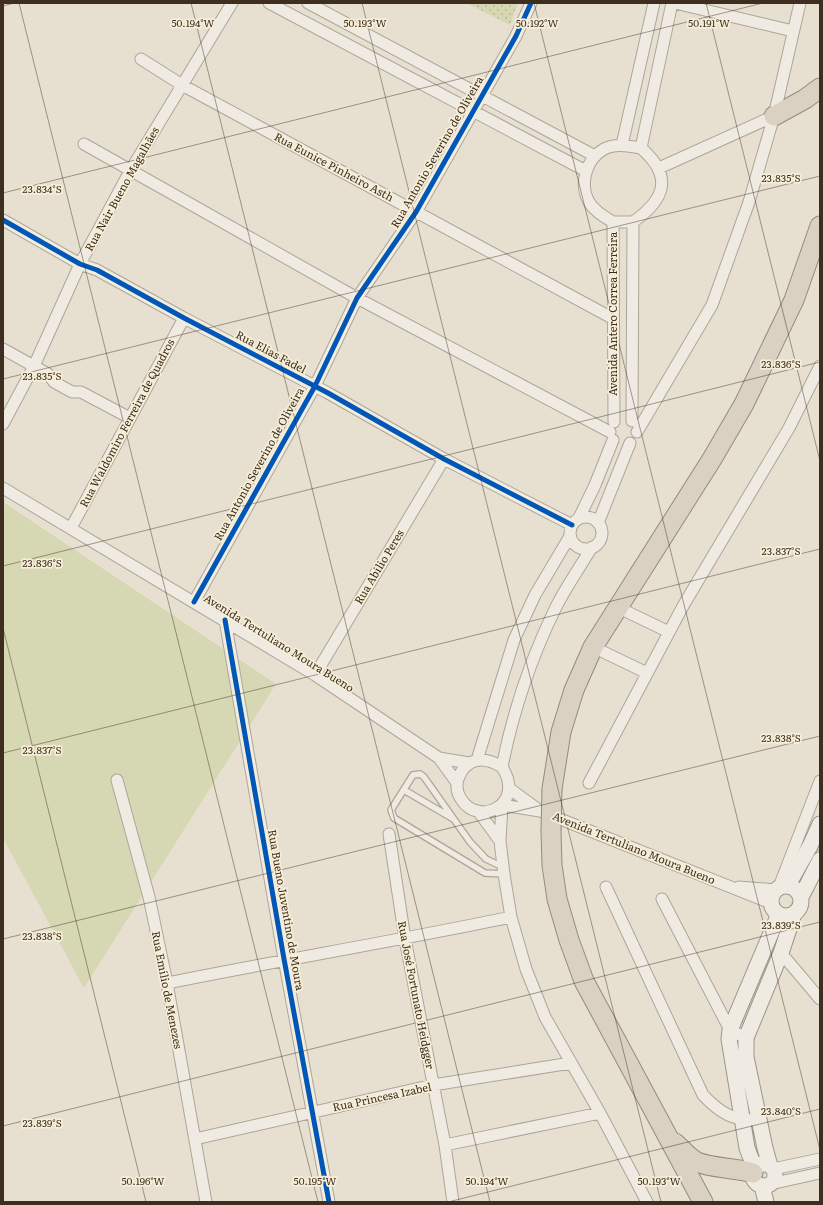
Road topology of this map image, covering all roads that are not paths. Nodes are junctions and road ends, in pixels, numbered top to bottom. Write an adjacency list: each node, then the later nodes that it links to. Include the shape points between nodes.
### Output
1 (232, 3): 10 (street, Rua Nair Bueno Magalhães)
2 (269, 3): 13 (street)
3 (308, 3): 12 (street)
4 (531, 3): 12 (street, Rua Antonio Severino de Oliveira)
5 (654, 3): 16 (street)
6 (674, 3): 8 (street); 17 (street)
7 (800, 3): 8 (street)
8 (793, 31): 14 (street)
9 (141, 59): 10 (street, Rua Eunice Pinheiro Asth)
10 (182, 85): 20 (street, Rua Nair Bueno Magalhães); 22 (street, Rua Eunice Pinheiro Asth)
11 (820, 88): 14 (highway)
12 (483, 95): 13 (street, Rua Antonio Severino de Oliveira); 18 (street)
13 (473, 110): 21 (street); 22 (street, Rua Antonio Severino de Oliveira)
14 (774, 116): 19 (street); 39 (street, via 749,202 712,305)
15 (84, 144): 20 (street)
16 (622, 145): 17 (street); 18 (street, via 605,148)
17 (641, 148): 19 (street, via 652,157)
18 (595, 156): 21 (street, Avenida Antero Correa Ferreira)
19 (659, 168): 25 (street, via 661,186 658,199 649,211)
20 (130, 171): 27 (street, Rua Nair Bueno Magalhães); 28 (street)
21 (586, 171): 24 (street, Avenida Antero Correa Ferreira, via 585,189 589,202 599,214)
22 (416, 212): 28 (street, Rua Antonio Severino de Oliveira); 30 (street, Rua Eunice Pinheiro Asth)
23 (3, 220): 27 (street, Rua Elias Fadel)
24 (613, 222): 25 (street); 30 (street, Avenida Antero Correa Ferreira)
25 (633, 222): 36 (street, Avenida Antero Correa Ferreira)
26 (820, 226): 48 (highway, via 794,300 744,404 712,459)
27 (80, 264): 29 (street, Rua Elias Fadel, via 96,270); 32 (street, Rua Nair Bueno Magalhães)
28 (357, 298): 34 (street, Rua Antonio Severino de Oliveira); 38 (street)
29 (184, 318): 34 (street, Rua Elias Fadel); 35 (street, Rua Waldomiro Ferreira de Quadros)
30 (612, 318): 38 (street, Avenida Antero Correa Ferreira)
31 (3, 350): 32 (street)
32 (34, 366): 35 (street, via 72,392 81,392); 37 (street, Rua Nair Bueno Magalhães)
33 (820, 366): 50 (street, via 789,428)
34 (315, 386): 41 (street, Rua Elias Fadel); 47 (street, Rua Antonio Severino de Oliveira)
35 (130, 418): 45 (street, Rua Waldomiro Ferreira de Quadros)
36 (632, 421): 38 (street, via 620,418); 39 (street)
37 (3, 424)
38 (612, 431): 40 (street, via 618,444); 44 (street, via 595,485)
39 (637, 432): 40 (street)
40 (630, 443): 43 (street)
41 (444, 458): 44 (street, Rua Elias Fadel); 53 (street, Rua Abilio Peres)
42 (3, 488): 45 (street, Avenida Tertuliano Moura Bueno)
43 (598, 523): 44 (street, via 586,516); 46 (street, via 601,536 598,543)
44 (574, 526): 46 (street, via 578,547); 55 (street, via 535,595 514,640)
45 (71, 528): 47 (street, Avenida Tertuliano Moura Bueno)
46 (592, 547): 56 (street, via 556,606 537,649 516,706)
47 (194, 602): 49 (street, Avenida Tertuliano Moura Bueno)
48 (617, 607): 50 (street); 51 (highway)
49 (225, 620): 53 (street, Avenida Tertuliano Moura Bueno); 78 (street, Rua Bueno Juventino de Moura)
50 (669, 632): 52 (street)
51 (593, 646): 52 (street); 89 (highway, bridge, via 574,690 561,732 552,790 550,831 557,899 568,940 584,981)
52 (646, 673): 60 (street)
53 (315, 674): 54 (street, Avenida Tertuliano Moura Bueno)
54 (439, 758): 55 (street, Avenida Tertuliano Moura Bueno); 59 (street, Avenida Tertuliano Moura Bueno)
55 (473, 762): 56 (street, via 492,760); 59 (street, via 461,771)
56 (502, 767): 61 (street, via 508,777)
57 (118, 780): 79 (street, Rua Emílio de Menezes)
58 (820, 782): 74 (street)
59 (457, 783): 64 (street, via 458,794 464,804)
60 (589, 783)
61 (510, 789): 63 (street); 65 (street, Avenida Tertuliano Moura Bueno)
62 (404, 790): 66 (lane); 66 (lane, via 413,775 420,774); 71 (lane, via 391,810 394,818 485,874)
63 (502, 805): 64 (street, via 486,812); 65 (street, Avenida Tertuliano Moura Bueno); 69 (street)
64 (478, 811): 69 (street)
65 (540, 811): 74 (street, Avenida Tertuliano Moura Bueno, via 728,886)
66 (453, 818): 71 (lane, via 486,859)
67 (820, 824): 74 (street)
68 (389, 834): 76 (street, Rua José Fortunato Heidgger)
69 (500, 841): 71 (street)
70 (820, 860): 74 (street, via 801,897 794,887)
71 (504, 871): 75 (street)
72 (606, 888): 88 (street, via 703,1095 716,1109)
73 (662, 899): 81 (street)
74 (781, 899): 77 (street); 81 (street)
75 (511, 917): 76 (street); 83 (street, via 526,969 545,1017)
76 (404, 939): 78 (street); 84 (street, Rua José Fortunato Heidgger)
77 (781, 953): 80 (street); 82 (street)
78 (284, 959): 79 (street); 85 (street, Rua Bueno Juventino de Moura)
79 (167, 983): 90 (street, Rua Emílio de Menezes)
80 (820, 999)
81 (730, 1030): 82 (street); 88 (street, via 729,1039)
82 (746, 1038): 87 (street, via 746,1057)
83 (571, 1063): 84 (street, Rua Princesa Izabel); 86 (street)
84 (433, 1085): 85 (street, Rua Princesa Izabel); 91 (street, Rua José Fortunato Heidgger)
85 (313, 1112): 90 (street, Rua Princesa Izabel); 96 (street, Rua Bueno Juventino de Moura)
86 (600, 1113): 91 (street); 98 (street)
87 (760, 1120): 88 (street); 94 (street)
88 (743, 1121): 94 (street, via 747,1148)
89 (666, 1135): 94 (highway, via 697,1161); 99 (highway)
90 (195, 1139): 95 (street, Rua Emílio de Menezes)
91 (445, 1145): 97 (street, Rua José Fortunato Heidgger)
92 (820, 1159): 94 (street)
93 (820, 1173): 94 (street)
94 (764, 1174): 100 (street)
95 (206, 1202)
96 (329, 1202)
97 (453, 1202)
98 (645, 1202)
99 (703, 1202)
100 (766, 1202)

